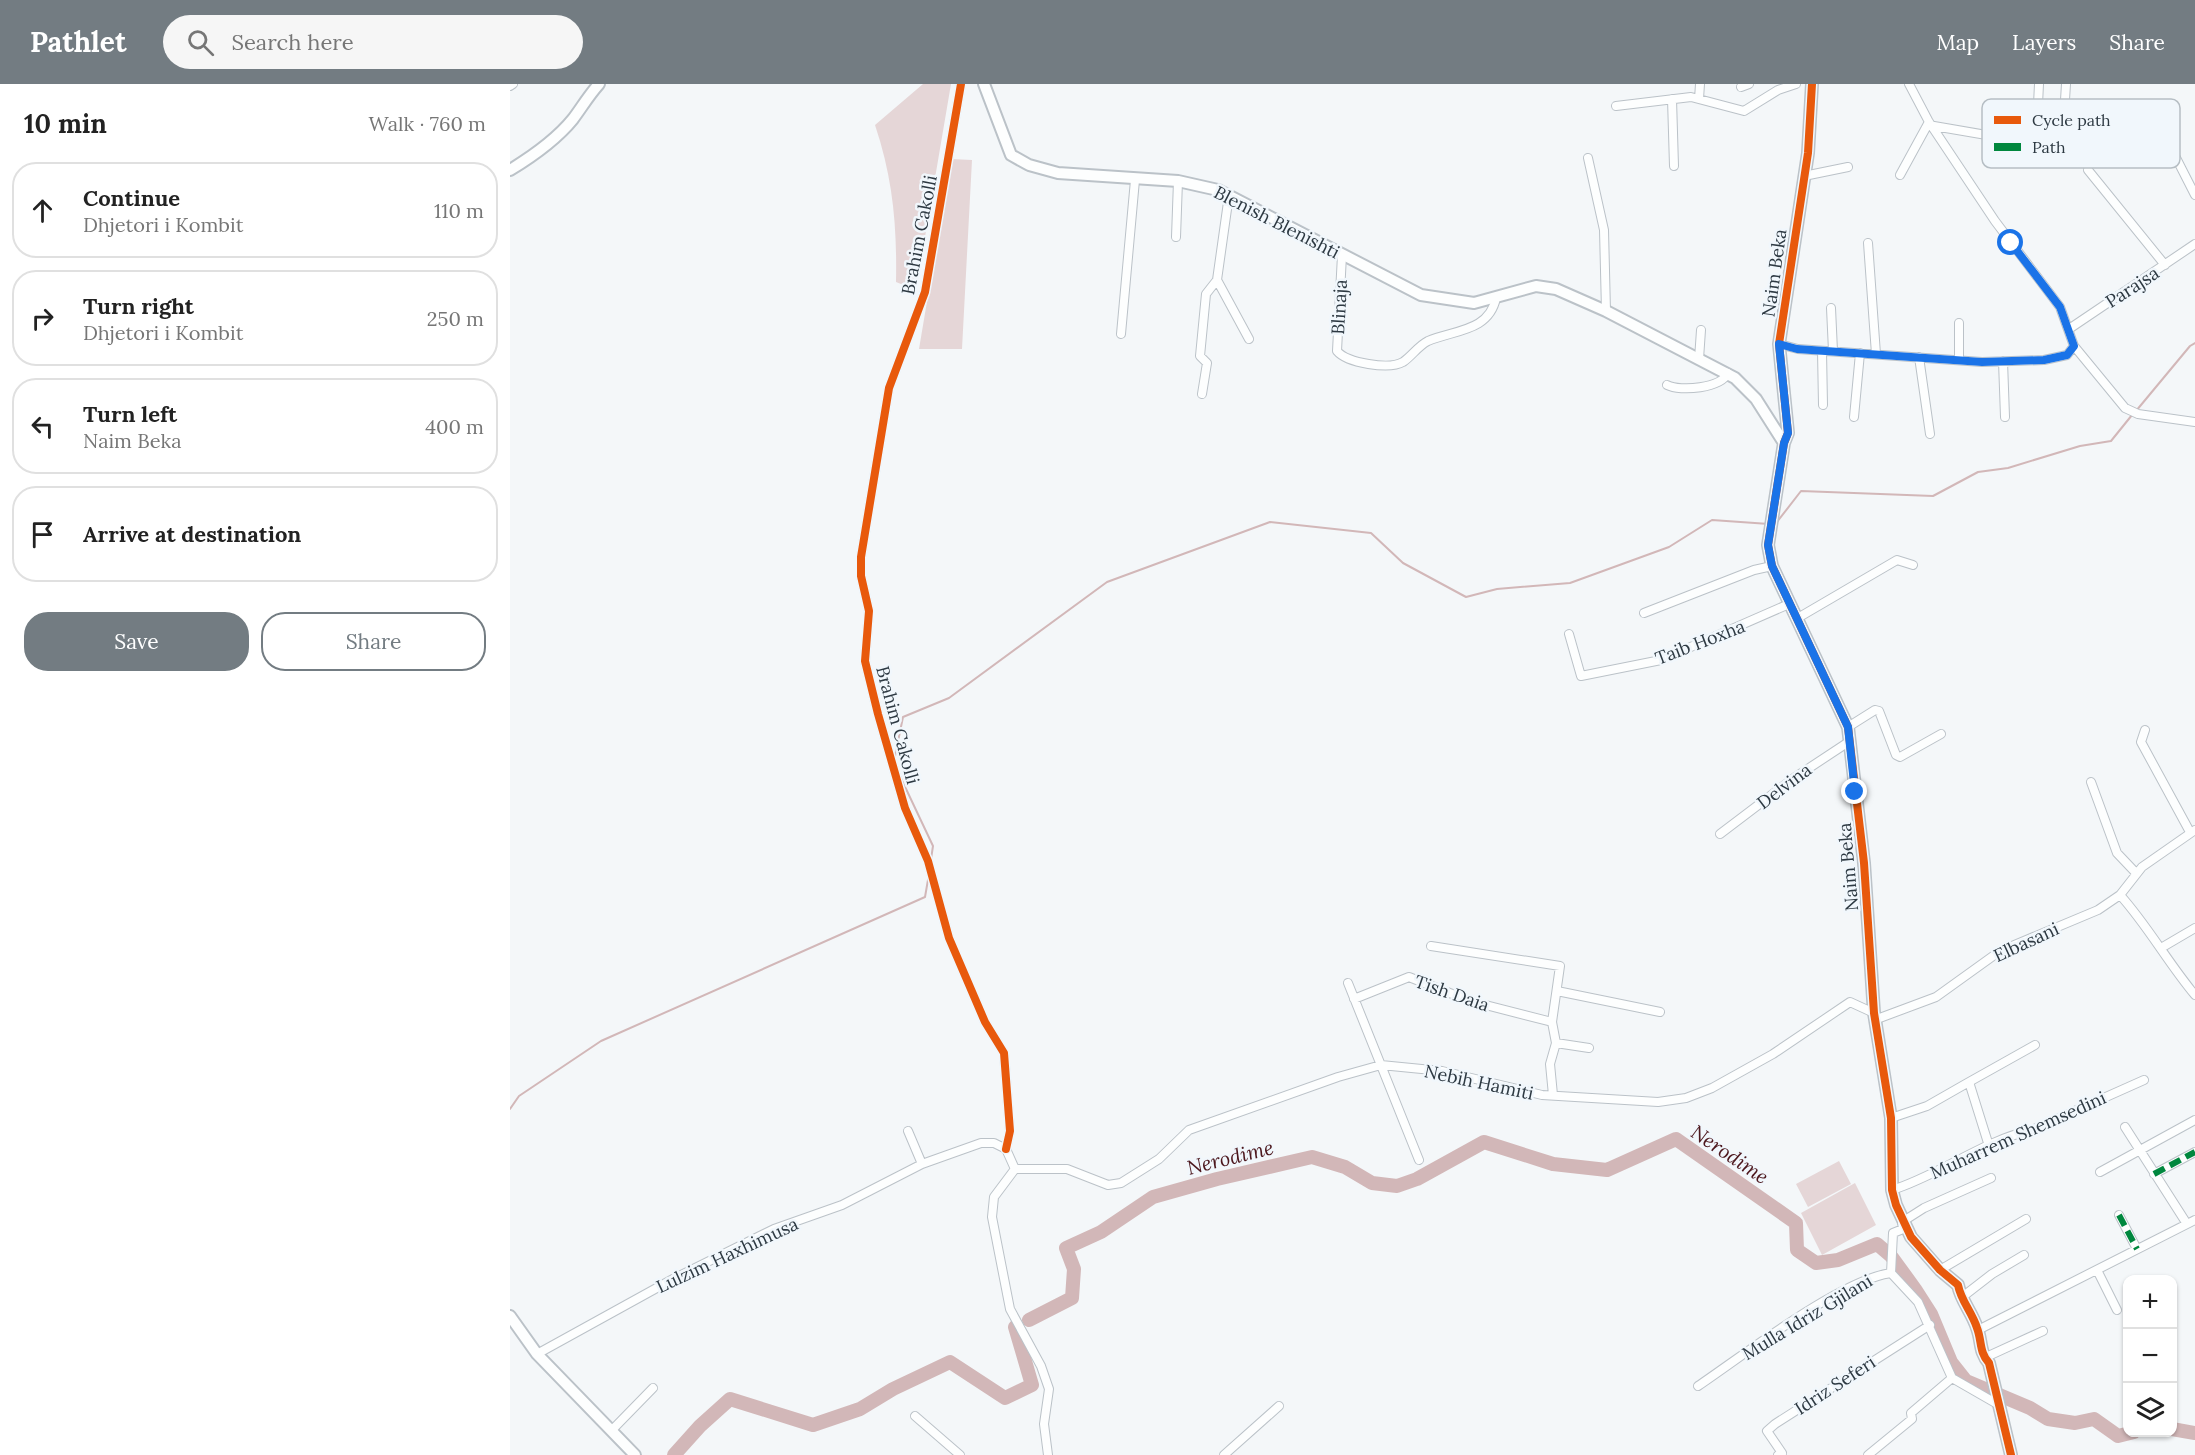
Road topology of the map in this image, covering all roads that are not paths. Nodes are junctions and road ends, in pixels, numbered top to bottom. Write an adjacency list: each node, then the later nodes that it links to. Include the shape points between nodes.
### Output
1 (599, 84): 21 (street, via 554,138)
2 (961, 84): 99 (street, Brahim Cakolli, via 926,292 889,388 861,576 869,611 866,661 905,808 928,861 949,938 985,1022 1004,1053 1010,1131)
3 (984, 84): 25 (street, Blenish Blenishti, via 1011,155 1058,173)
4 (1700, 84): 11 (street)
5 (1796, 84): 11 (street, via 1744,111)
6 (1812, 84): 24 (street, Naim Beka)
7 (1909, 84): 15 (street)
8 (2039, 84): 12 (street)
9 (2066, 84): 13 (street)
10 (1672, 99): 11 (street); 14 (street); 18 (street)
11 (1699, 99)
12 (2038, 99)
13 (2065, 99)
14 (1616, 106)
15 (1931, 124): 16 (street); 23 (street); 39 (street, via 1995,221 2060,307)
16 (1982, 134)
17 (1588, 158): 37 (street, via 1604,230)
18 (1674, 166)
19 (2180, 166): 28 (street)
20 (1848, 167): 24 (street)
21 (510, 170)
22 (2088, 170): 33 (street)
23 (1900, 175)
24 (1804, 176): 43 (street, Naim Beka)
25 (1135, 180): 26 (street, Blenish Blenishti); 41 (street)
26 (1178, 182): 27 (street, Blenish Blenishti); 29 (street)
27 (1229, 195): 32 (street, Blenish Blenishti); 34 (street)
28 (2195, 195)
29 (1176, 237)
30 (1868, 243): 48 (street)
31 (2195, 244): 33 (street, Parajsa)
32 (1342, 255): 35 (street, Blenish Blenishti, via 1421,295 1474,303); 35 (street, Blinaja, via 1336,351 1342,357 1376,365 1401,363 1425,342 1479,325)
33 (2165, 266): 39 (street, Parajsa)
34 (1217, 280): 42 (street); 55 (street, via 1206,294 1200,356 1207,363)
35 (1496, 298): 37 (street, Blenish Blenishti, via 1536,286 1556,289)
36 (1831, 308): 46 (street)
37 (1606, 311): 50 (street, Blenish Blenishti)
38 (1959, 323): 51 (street)
39 (2068, 328): 44 (street)
40 (1701, 330): 50 (street)
41 (1121, 333)
42 (1249, 339)
43 (1779, 344): 45 (street); 61 (street, Naim Beka, via 1788,433)
44 (2074, 346): 52 (street, via 2067,355); 59 (street, via 2129,410)
45 (1822, 351): 46 (street); 56 (street)
46 (1833, 351): 47 (street)
47 (1860, 353): 48 (street); 57 (street)
48 (1876, 354): 49 (street)
49 (1919, 357): 51 (street); 60 (street)
50 (1699, 359): 53 (street, Blenish Blenishti)
51 (1959, 360): 52 (street)
52 (2003, 361): 58 (street)
53 (1728, 374): 54 (street, via 1719,382 1679,389); 61 (street, Blenish Blenishti, via 1756,399)
54 (1667, 385)
55 (1202, 394)
56 (1823, 405)
57 (1854, 417)
58 (2005, 417)
59 (2195, 422)
60 (1930, 434)
61 (1784, 443): 63 (street, Naim Beka, via 1768,545)
62 (1913, 565): 66 (street, via 1897,560)
63 (1772, 566): 64 (street, Naim Beka); 65 (street)
64 (1789, 604): 66 (street, Naim Beka); 67 (street, Taib Hoxha, via 1661,660 1581,676)
65 (1644, 613)
66 (1796, 619): 68 (street, Naim Beka)
67 (1569, 634)
68 (1848, 727): 70 (street, via 1879,711 1900,757); 71 (street, Naim Beka)
69 (2145, 730): 73 (street, Elbasani, via 2141,742)
70 (1941, 734)
71 (1850, 741): 74 (street, Delvina); 85 (street, Naim Beka)
72 (2091, 782): 75 (street, via 2117,853)
73 (2192, 831): 75 (street, Elbasani)
74 (1720, 834)
75 (2136, 873): 76 (street, Elbasani)
76 (2120, 895): 79 (street); 85 (street, Elbasani, via 2098,910 2000,951 1936,997)
77 (2195, 928): 79 (street)
78 (1431, 946): 81 (street, via 1557,964 1562,970)
79 (2161, 948): 82 (street)
80 (1347, 983): 83 (street)
81 (1557, 991): 84 (street); 86 (street)
82 (2195, 994)
83 (1354, 999): 86 (street, Tish Daia, via 1409,977 1470,1001); 90 (street)
84 (1660, 1012)
85 (1876, 1016): 93 (street, Nebih Hamiti, via 1850,1002 1773,1054 1686,1098 1658,1102); 94 (street, Naim Beka)
86 (1552, 1022): 87 (street)
87 (1556, 1043): 89 (street); 93 (street, via 1550,1064)
88 (2035, 1045): 92 (street)
89 (1589, 1048)
90 (1381, 1065): 93 (street, Nebih Hamiti, via 1442,1071); 102 (street); 104 (street, Nebih Hamiti, via 1189,1130 1159,1159 1121,1183 1108,1185 1067,1169)
91 (2144, 1080): 98 (street, Muharrem Shemsedini)
92 (1969, 1082): 94 (street, via 1927,1106); 98 (street)
93 (1553, 1095)
94 (1891, 1118): 108 (street, Naim Beka)
95 (2195, 1120): 100 (street)
96 (2125, 1127): 100 (street)
97 (908, 1131): 103 (street)
98 (1989, 1146): 108 (street, Muharrem Shemsedini)
99 (1006, 1149): 103 (street, Lulzim Haxhimusa, via 994,1143 981,1143); 104 (street)
100 (2140, 1150): 105 (street); 106 (street)
101 (2195, 1152): 106 (street)
102 (1419, 1160)
103 (922, 1164): 125 (street, Lulzim Haxhimusa, via 842,1205 774,1229)
104 (1015, 1169): 136 (street, via 994,1197 992,1217 1011,1309 1049,1389 1044,1424)
105 (2100, 1172)
106 (2154, 1174): 113 (street)
107 (1991, 1178): 112 (street)
108 (1892, 1190): 112 (street, Naim Beka)
109 (2119, 1215): 114 (street)
110 (2026, 1219): 116 (street)
111 (2195, 1220): 113 (street)
112 (1902, 1222): 116 (street, Naim Beka); 118 (street, via 1903,1229 1893,1233)
113 (2187, 1224): 114 (street)
114 (2137, 1249): 117 (street)
115 (2024, 1255): 119 (street)
116 (1940, 1270): 119 (street, Naim Beka, via 1958,1285)
117 (2097, 1270): 120 (street); 123 (street)
118 (1891, 1273): 122 (street, Mulla Idriz Gjilani, via 1918,1302); 128 (street, Mulla Idriz Gjilani, via 1876,1275 1818,1306)
119 (1961, 1298): 123 (street, Naim Beka)
120 (2117, 1310)
121 (510, 1317): 125 (street)
122 (1930, 1325): 127 (street, Mulla Idriz Gjilani); 138 (street, Idriz Seferi, via 1775,1424 1767,1431 1782,1453)
123 (1978, 1330): 126 (street, Naim Beka)
124 (2043, 1330): 126 (street)
125 (537, 1354): 133 (street)
126 (1984, 1358): 130 (street, Naim Beka)
127 (1952, 1378): 130 (street); 139 (street, via 1910,1415 1912,1419)
128 (1698, 1386)
129 (652, 1388): 133 (street)
130 (1999, 1405): 140 (street, Naim Beka)
131 (1279, 1406): 137 (street)
132 (915, 1416): 135 (street)
133 (612, 1430): 134 (street)
134 (635, 1455)
135 (960, 1455)
136 (1048, 1455)
137 (1224, 1455)
138 (1778, 1455)
139 (1868, 1455)
140 (2011, 1455)

